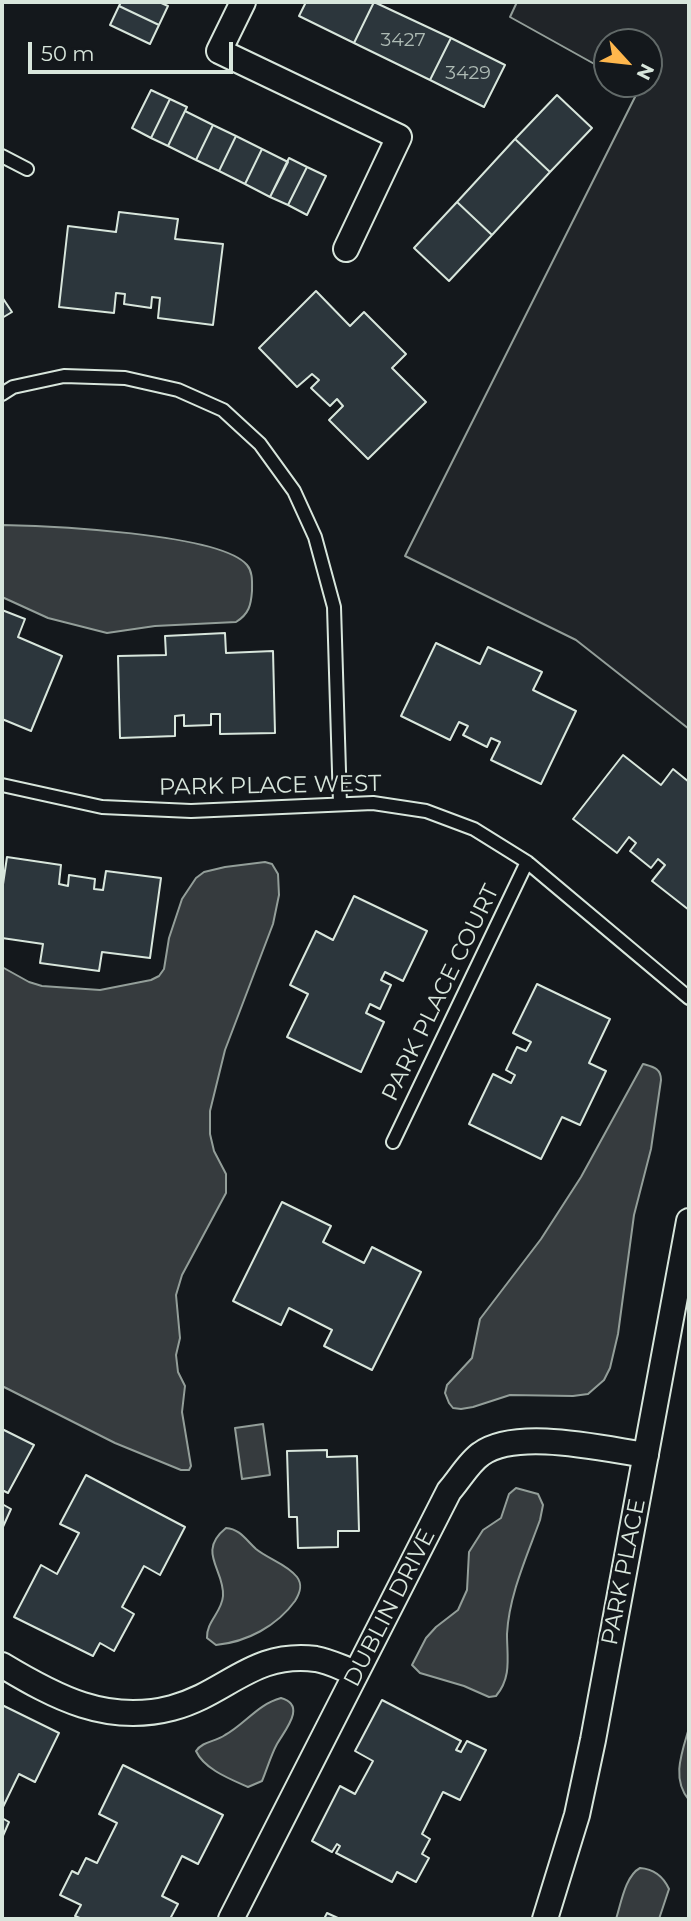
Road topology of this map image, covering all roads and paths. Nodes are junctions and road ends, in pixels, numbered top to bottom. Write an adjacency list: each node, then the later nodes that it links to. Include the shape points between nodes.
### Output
1 (243, 2): 4 (street, via 219,51 399,137)
2 (2, 156): 3 (lane)
3 (27, 169)
4 (346, 249)
5 (2, 394): 7 (lane, via 13,387 64,376 125,378 178,390 222,410 260,444 294,491 315,537 334,607)
6 (2, 785): 7 (lane, PARK PLACE WEST, via 102,807 191,811)
7 (340, 804): 8 (lane, PARK PLACE WEST, via 373,803 426,811 474,829)
8 (527, 862): 9 (lane, PARK PLACE WEST); 10 (lane, PARK PLACE COURT)
9 (689, 998)
10 (393, 1142)
11 (689, 1221): 12 (street, PARK PLACE)
12 (646, 1455): 14 (street, DUBLIN DRIVE, via 537,1440 511,1442 481,1453 449,1491); 16 (street, PARK PLACE, via 577,1815)
13 (2, 1665): 14 (street, via 42,1690 85,1708 132,1713 172,1708 206,1695 253,1667 288,1658 319,1660)
14 (356, 1673): 15 (street, DUBLIN DRIVE)
15 (230, 1919)
16 (545, 1919)

